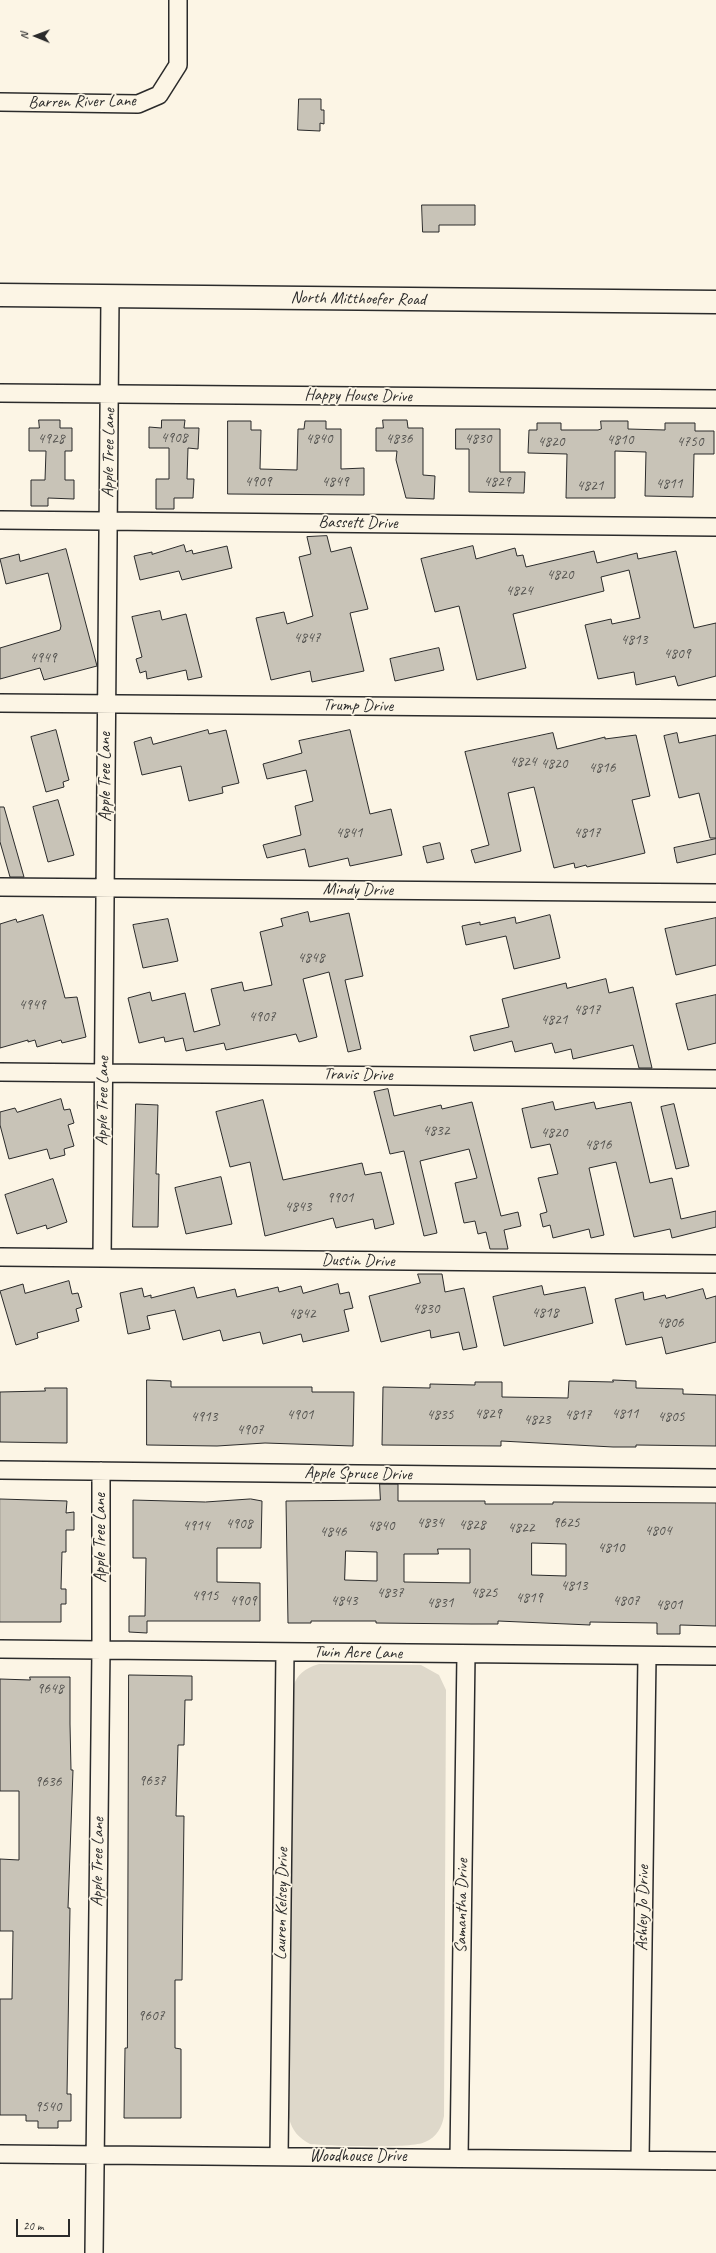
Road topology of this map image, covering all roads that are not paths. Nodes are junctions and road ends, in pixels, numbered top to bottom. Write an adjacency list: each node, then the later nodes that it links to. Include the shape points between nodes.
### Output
1 (178, 0): 2 (street, Barren River Lane, via 178,65 159,95 138,104)
2 (0, 102)
3 (0, 295): 4 (main road, North Mitthoefer Road)
4 (110, 296): 5 (main road, North Mitthoefer Road); 7 (street, Apple Tree Lane)
5 (716, 302)
6 (0, 392): 7 (street, Happy House Drive)
7 (110, 394): 8 (street, Happy House Drive); 10 (street, Apple Tree Lane)
8 (716, 399)
9 (0, 520): 10 (street, Bassett Drive)
10 (108, 521): 11 (street, Bassett Drive); 13 (street, Apple Tree Lane)
11 (716, 527)
12 (0, 703): 13 (street, Trump Drive)
13 (106, 704): 14 (street, Trump Drive); 16 (street, Apple Tree Lane)
14 (716, 709)
15 (0, 887): 16 (street, Mindy Drive)
16 (105, 888): 17 (street, Mindy Drive); 19 (street, Apple Tree Lane)
17 (716, 893)
18 (0, 1072): 19 (street, Travis Drive)
19 (103, 1073): 20 (street, Travis Drive); 22 (street, Apple Tree Lane)
20 (716, 1078)
21 (0, 1257): 22 (street, Dustin Drive)
22 (102, 1258): 23 (street, Dustin Drive)
23 (716, 1264)
24 (0, 1470): 25 (street, Apple Spruce Drive)
25 (101, 1471): 26 (street, Apple Spruce Drive); 28 (street, Apple Tree Lane)
26 (716, 1478)
27 (0, 1649): 28 (street, Twin Acre Lane)
28 (101, 1650): 29 (street, Twin Acre Lane); 34 (street, Apple Tree Lane)
29 (285, 1652): 30 (street, Twin Acre Lane); 35 (street, Lauren Kelsey Drive)
30 (466, 1654): 31 (street, Twin Acre Lane); 36 (street, Samantha Drive)
31 (647, 1656): 32 (street, Twin Acre Lane); 37 (street, Ashley Jo Drive)
32 (716, 1656)
33 (0, 2154): 34 (street, Woodhouse Drive)
34 (95, 2155): 35 (street, Woodhouse Drive); 39 (street, Apple Tree Lane)
35 (279, 2156): 36 (street, Woodhouse Drive)
36 (459, 2158): 37 (street, Woodhouse Drive)
37 (640, 2160): 38 (street, Woodhouse Drive)
38 (716, 2160)
39 (94, 2253)

